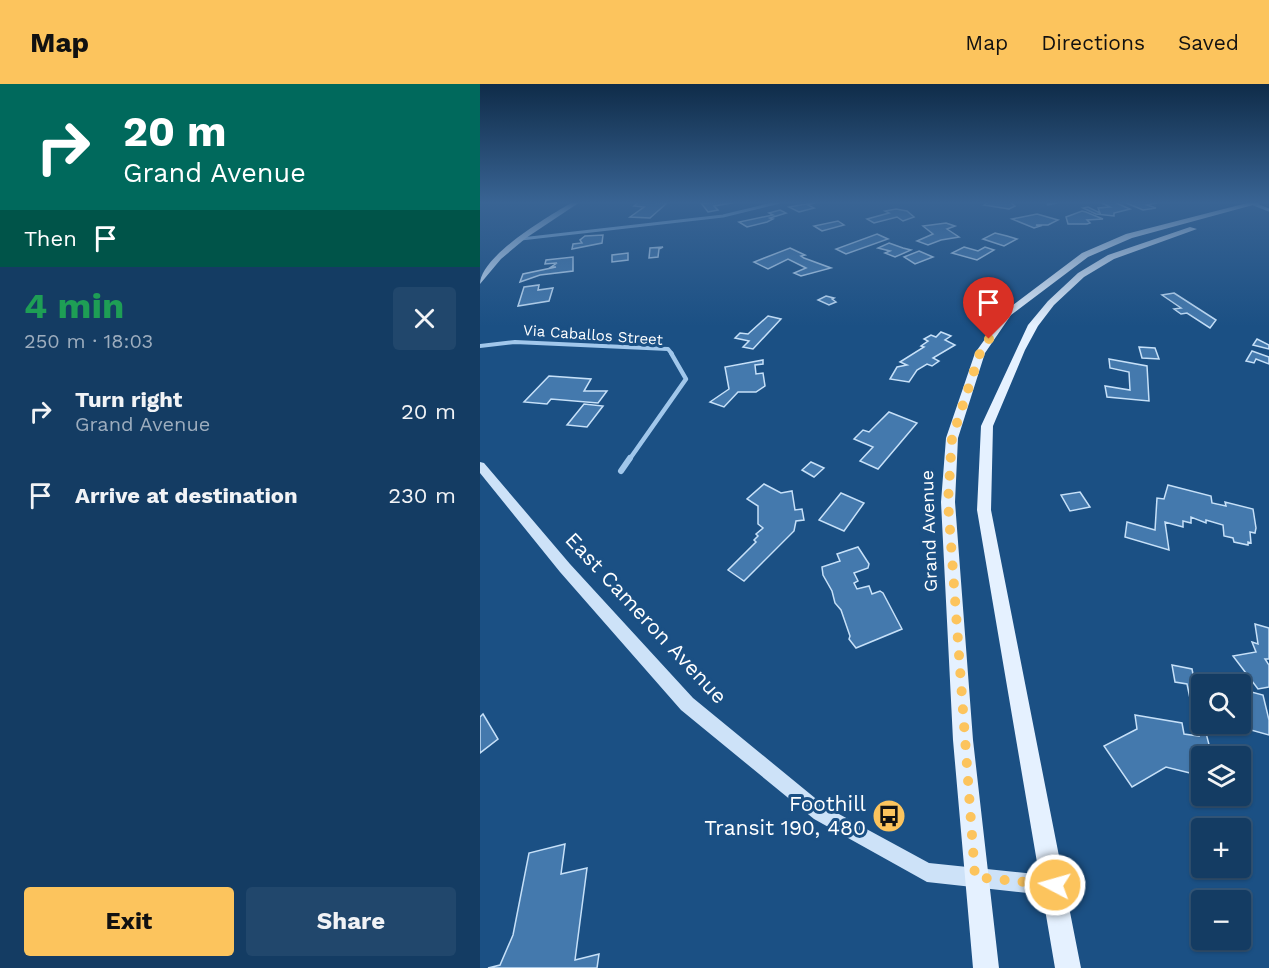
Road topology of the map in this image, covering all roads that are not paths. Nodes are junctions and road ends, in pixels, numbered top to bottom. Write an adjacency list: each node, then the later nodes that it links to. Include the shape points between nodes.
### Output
1 (516, 243): 4 (main road)
2 (1114, 243): 8 (main road, Grand Avenue, via 1085,255 1008,313 980,353 952,438 948,502)
3 (1148, 243): 9 (main road, via 1081,275 1051,303 1034,325 987,426 984,510)
4 (480, 282)
5 (480, 346): 7 (street, Via Caballos Street, via 514,342 668,349 686,379)
6 (480, 466): 8 (main road, East Cameron Avenue, via 687,704 820,813 927,872)
7 (621, 471)
8 (975, 877): 9 (main road, East Cameron Avenue); 10 (main road, Grand Avenue)
9 (1055, 885): 11 (main road)
10 (986, 968)
11 (1068, 968)

